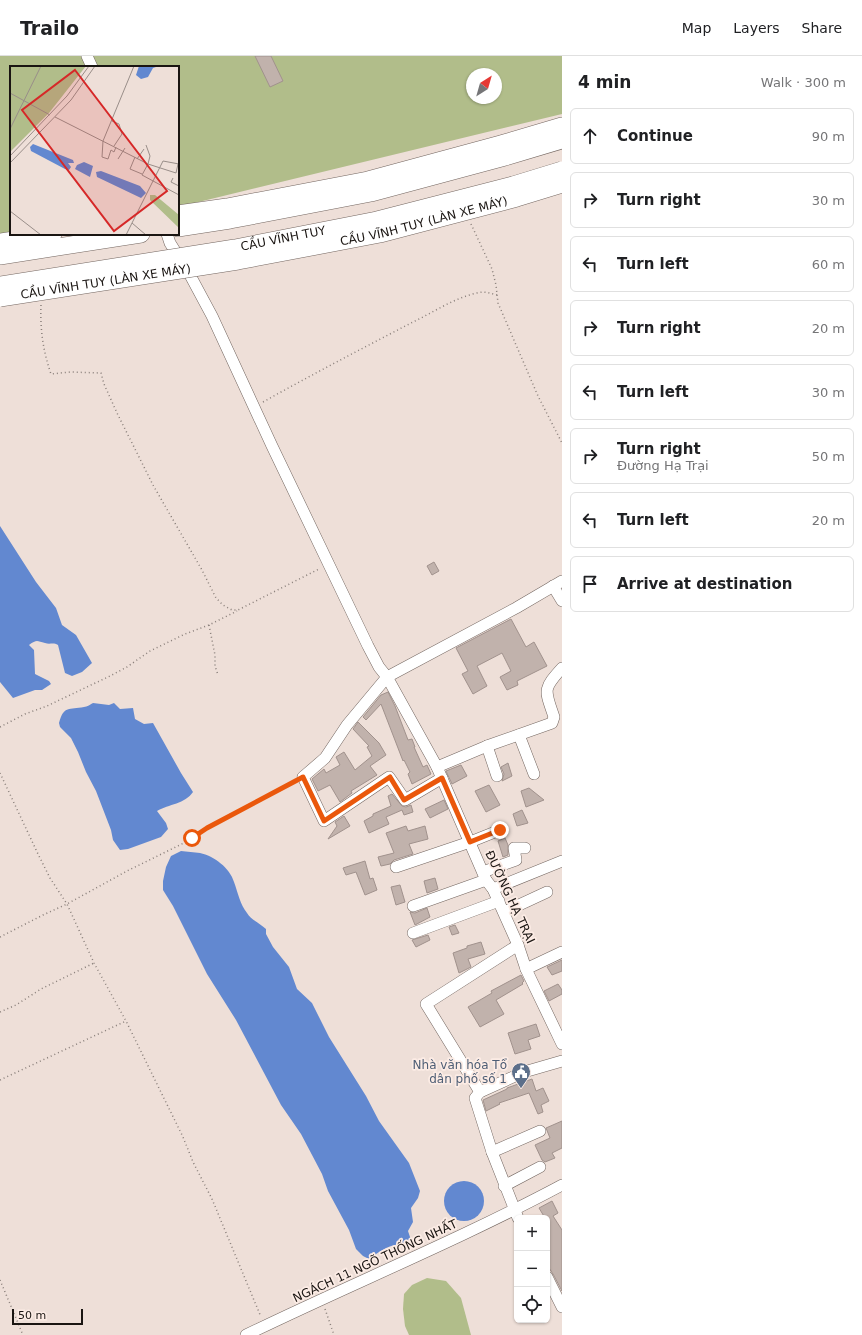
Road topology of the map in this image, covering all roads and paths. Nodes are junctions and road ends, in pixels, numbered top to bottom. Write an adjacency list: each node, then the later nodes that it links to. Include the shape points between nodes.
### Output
1 (87, 56): 2 (street)
2 (92, 66)
3 (562, 126): 8 (highway, via 368,180)
4 (562, 140): 10 (highway, via 371,193)
5 (562, 170): 17 (highway, CẦU VĨNH TUY, bridge, via 377,220 235,248)
6 (562, 184): 20 (highway, CẦU VĨNH TUY (LÀN XE MÁY), bridge, via 380,234 238,261)
7 (562, 190): 9 (street)
8 (179, 214)
9 (468, 218): 16 (street, via 362,245); 18 (path, via 492,269)
10 (179, 228)
11 (46, 235): 14 (highway)
12 (135, 235): 15 (highway)
13 (167, 235): 16 (street, ĐƯỜNG HẠ TRẠI)
14 (0, 242)
15 (0, 256)
16 (190, 275): 19 (street, via 71,295); 24 (street, ĐƯỜNG HẠ TRẠI, via 212,316)
17 (0, 285)
18 (497, 295): 22 (path, via 478,293 442,306); 23 (path, via 523,362)
19 (42, 297): 21 (street); 27 (path, via 43,345 51,374 101,373 152,485 216,598 232,610)
20 (0, 298)
21 (0, 304)
22 (263, 402)
23 (562, 443)
24 (329, 565): 27 (path); 31 (street, ĐƯỜNG HẠ TRẠI, via 368,646)
25 (558, 584): 26 (street); 31 (street, via 503,616)
26 (562, 601)
27 (238, 610): 28 (path)
28 (209, 625): 30 (path, via 215,655 214,666); 32 (path, via 150,651 110,676)
29 (562, 668): 33 (street, via 547,689 554,717 552,723)
30 (218, 675)
31 (387, 676): 35 (street, ĐƯỜNG HẠ TRẠI); 39 (street, via 347,725 325,758)
32 (0, 727)
33 (519, 735): 34 (street); 37 (street)
34 (487, 746): 35 (street); 38 (street)
35 (437, 767): 40 (street, ĐƯỜNG HẠ TRẠI)
36 (0, 774): 50 (path, via 50,878)
37 (534, 774)
38 (498, 776)
39 (303, 777): 40 (street, via 324,821 390,777 404,800); 50 (path)
40 (442, 778): 42 (street, ĐƯỜNG HẠ TRẠI)
41 (500, 830): 42 (street)
42 (470, 842): 45 (street); 46 (street, ĐƯỜNG HẠ TRẠI)
43 (525, 848): 46 (street, via 514,848 516,860)
44 (562, 861): 47 (street)
45 (396, 867)
46 (485, 876): 47 (street, ĐƯỜNG HẠ TRẠI); 51 (street)
47 (494, 889): 49 (street, ĐƯỜNG HẠ TRẠI)
48 (547, 892): 52 (street)
49 (499, 901): 52 (street, ĐƯỜNG HẠ TRẠI); 53 (street)
50 (67, 904): 54 (path); 57 (path)
51 (413, 906)
52 (504, 912): 55 (street, ĐƯỜNG HẠ TRẠI)
53 (413, 933)
54 (0, 937)
55 (518, 945): 58 (street, ĐƯỜNG HẠ TRẠI); 64 (street, via 426,1004)
56 (562, 952): 58 (street)
57 (94, 963): 59 (path); 60 (path)
58 (526, 969): 61 (street, ĐƯỜNG HẠ TRẠI)
59 (0, 1012)
60 (126, 1021): 63 (path); 75 (path, via 212,1199)
61 (562, 1044)
62 (562, 1061): 64 (street, via 524,1072)
63 (0, 1080)
64 (480, 1092): 66 (street, via 474,1098)
65 (540, 1131): 66 (street)
66 (492, 1152): 69 (street)
67 (540, 1167): 69 (street)
68 (562, 1185): 70 (street, NGÁCH 11 NGÕ THỐNG NHẤT)
69 (504, 1186): 70 (street)
70 (516, 1214): 73 (street, NGÁCH 11 NGÕ THỐNG NHẤT)
71 (0, 1280): 76 (path)
72 (550, 1283): 74 (street)
73 (322, 1299): 75 (street, NGÁCH 11 NGÕ THỐNG NHẤT); 78 (path)
74 (562, 1307)
75 (265, 1326): 77 (street, NGÁCH 11 NGÕ THỐNG NHẤT)
76 (23, 1335)
77 (246, 1335)
78 (334, 1335)

